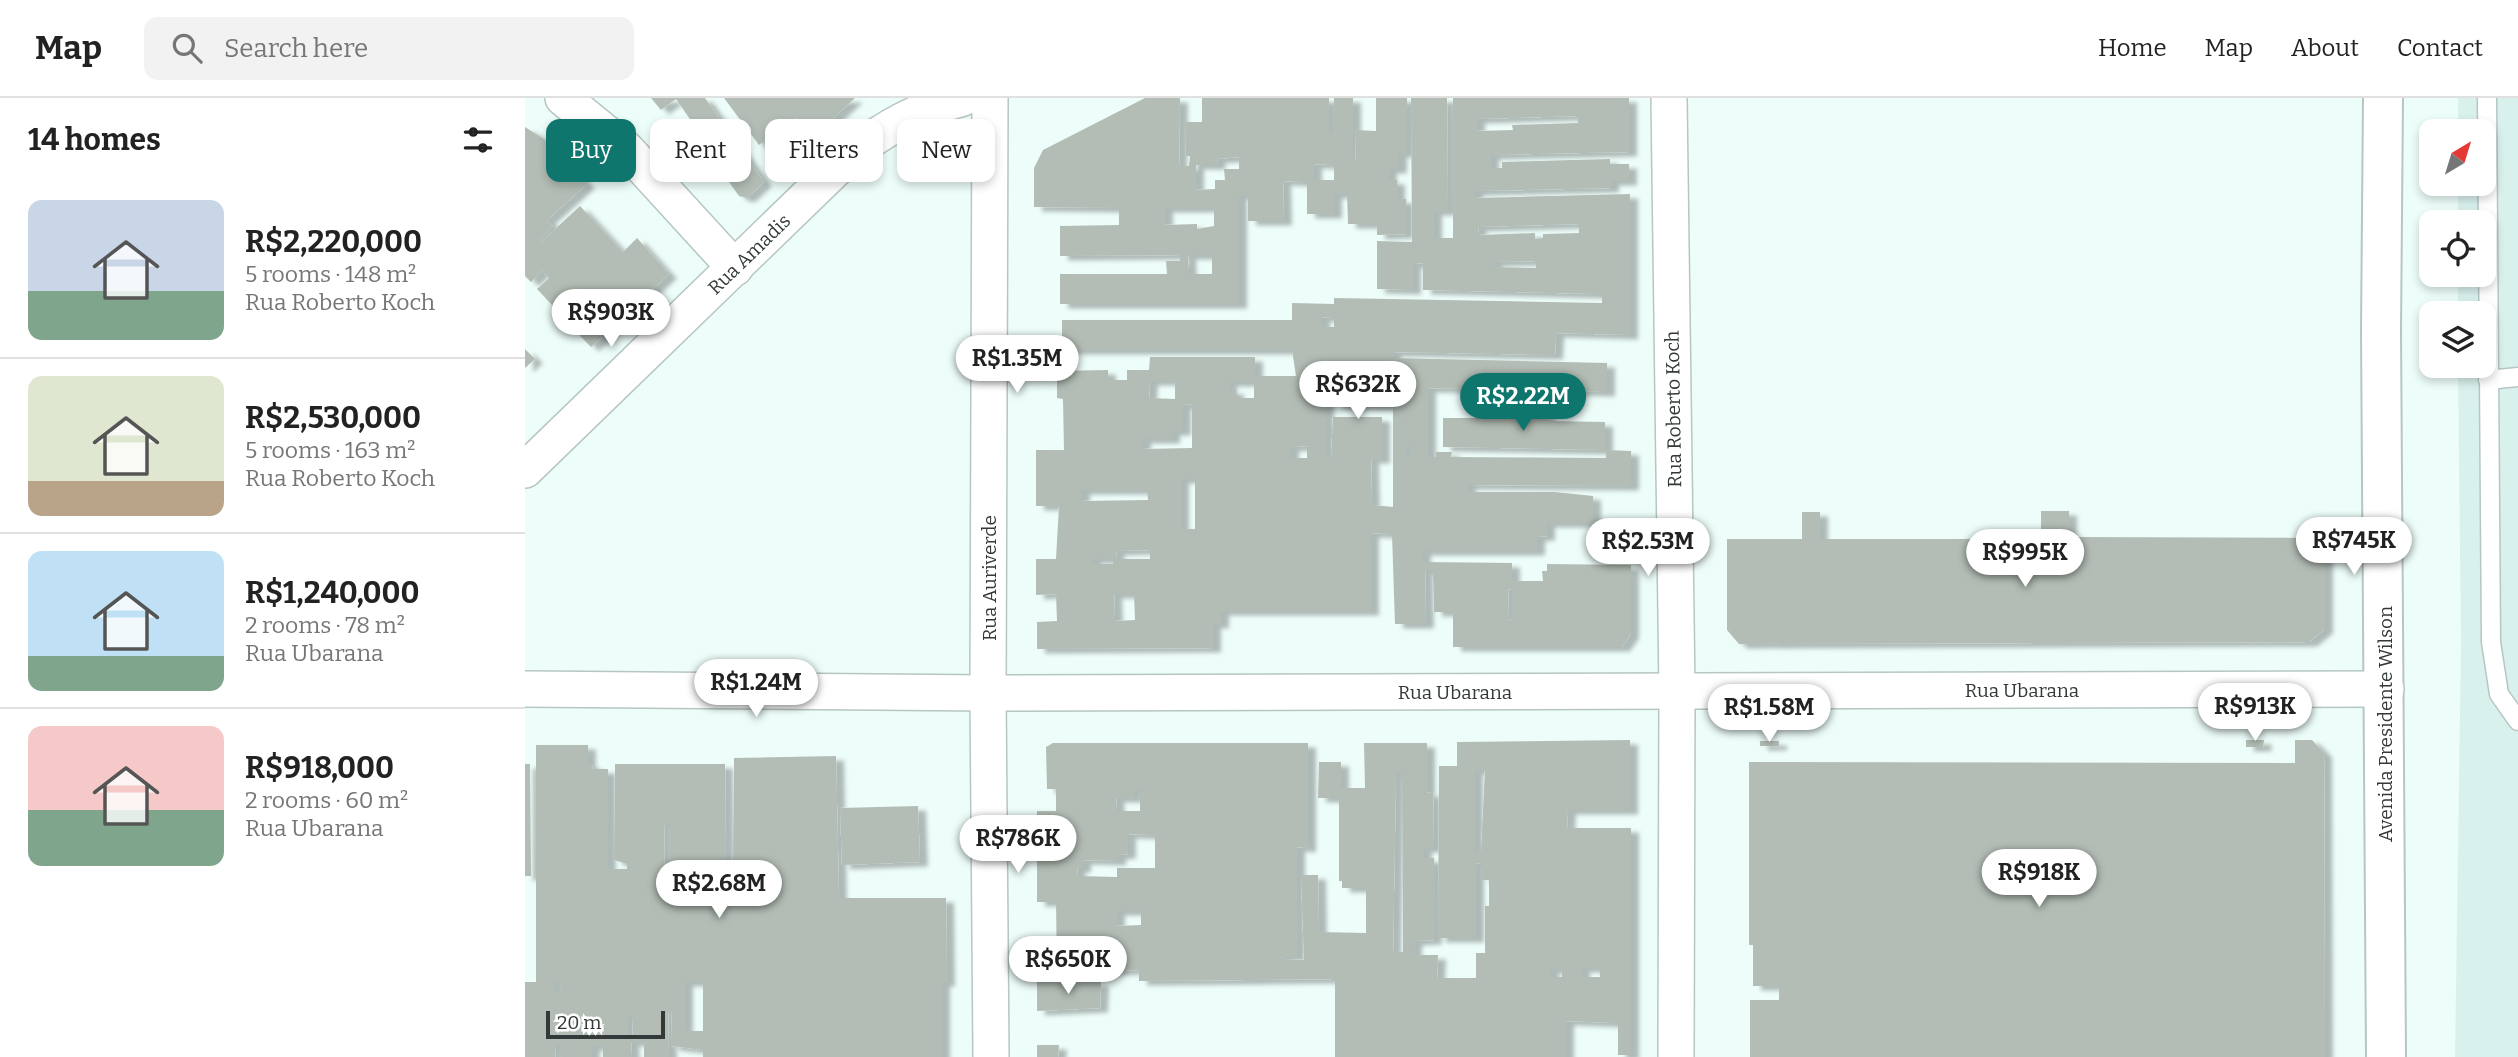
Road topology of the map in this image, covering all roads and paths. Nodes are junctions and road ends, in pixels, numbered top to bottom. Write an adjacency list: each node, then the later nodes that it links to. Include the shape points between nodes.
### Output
1 (563, 98): 7 (street, via 627,150)
2 (963, 98): 7 (street, Rua Amadis, via 925,108 850,155)
3 (990, 98): 14 (street, Rua Auriverde)
4 (1669, 98): 13 (street, Rua Roberto Koch)
5 (2383, 98): 12 (main road, Avenida Presidente Wilson)
6 (2487, 98): 9 (lane)
7 (735, 268): 10 (street, Rua Amadis)
8 (2518, 377): 9 (lane)
9 (2488, 380): 15 (lane, via 2491,642 2499,694)
10 (525, 470)
11 (525, 689): 14 (street, Rua Ubarana)
12 (2386, 689): 13 (street, Rua Ubarana); 18 (main road, Avenida Presidente Wilson)
13 (1677, 691): 14 (street, Rua Ubarana); 17 (street, Rua Roberto Koch)
14 (988, 693): 16 (street, Rua Auriverde)
15 (2518, 721)
16 (991, 1057)
17 (1676, 1057)
18 (2386, 1057)

